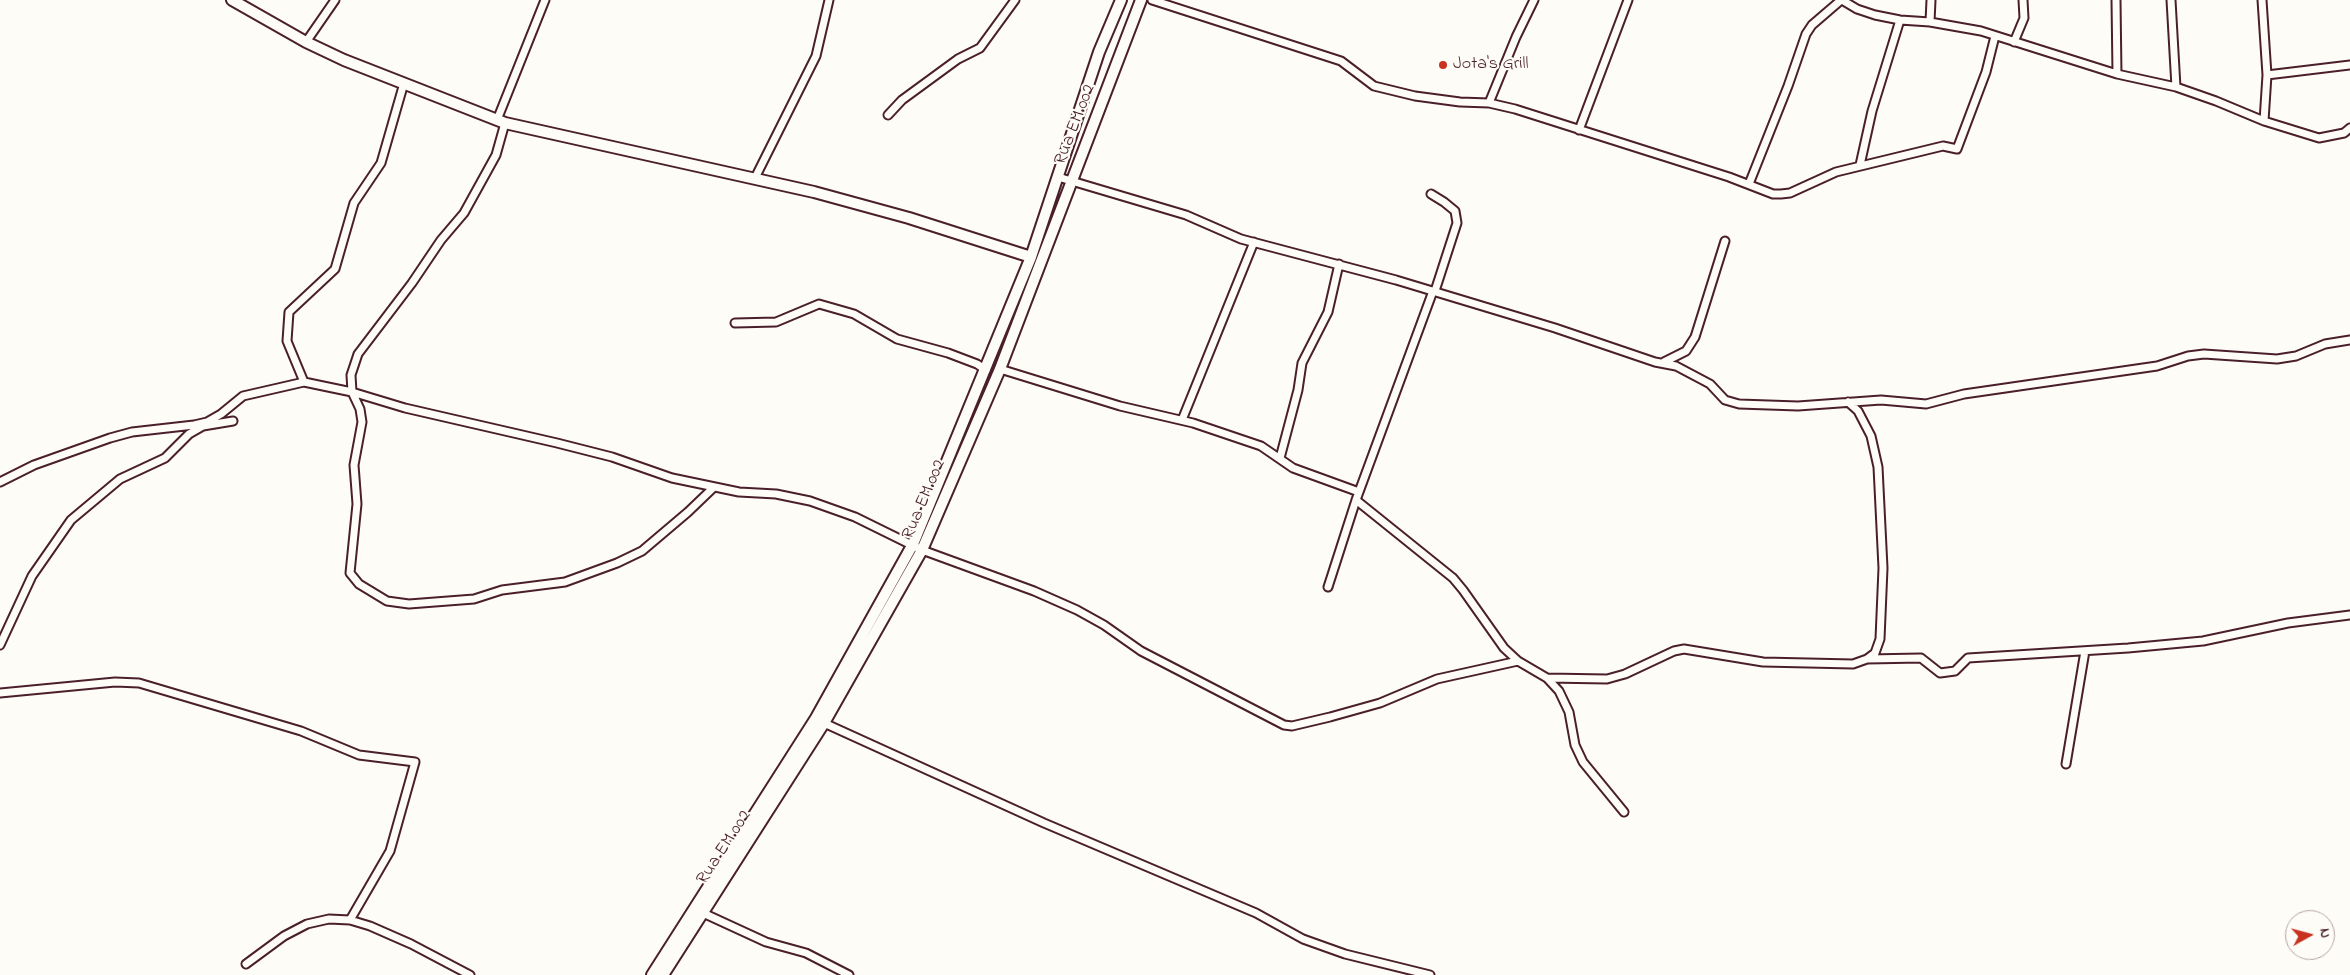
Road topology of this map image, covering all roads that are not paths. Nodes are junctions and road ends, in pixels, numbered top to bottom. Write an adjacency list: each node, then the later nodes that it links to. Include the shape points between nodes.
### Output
1 (232, 0): 20 (street)
2 (335, 0): 20 (street)
3 (545, 0): 29 (street)
4 (829, 0): 35 (street, via 816,56)
5 (1014, 0): 28 (street, via 980,48 958,59 902,100)
6 (1121, 0): 34 (street, Rua EM.002, via 1099,52)
7 (1141, 0): 36 (street, Rua EM.002)
8 (1152, 0): 27 (street, via 1341,61 1374,86 1415,96)
9 (1534, 0): 27 (street)
10 (1628, 0): 32 (street)
11 (1842, 0): 17 (street, via 1857,9); 37 (street, via 1806,34)
12 (1931, 0): 18 (street)
13 (2023, 0): 21 (street, via 2024,18)
14 (2116, 0): 23 (street)
15 (2171, 0): 26 (street)
16 (2262, 0): 24 (street)
17 (1900, 20): 18 (street); 33 (street, via 1872,110)
18 (1930, 22): 19 (street)
19 (1995, 36): 21 (street); 33 (street, via 1986,72 1957,149 1943,146)
20 (306, 42): 25 (street)
21 (2014, 42): 23 (street)
22 (2350, 65): 24 (street)
23 (2117, 74): 26 (street)
24 (2267, 75): 30 (street)
25 (404, 83): 29 (street); 49 (street, via 381,163 354,203 334,269 289,312 287,341)
26 (2176, 87): 30 (street)
27 (1489, 103): 32 (street)
28 (888, 115)
29 (502, 121): 35 (street); 50 (street, via 496,155 464,214 441,240 358,354 352,375)
30 (2264, 121): 31 (street, via 2319,138 2344,134)
31 (2350, 128)
32 (1579, 130): 37 (street)
33 (1860, 166): 37 (street, via 1836,172 1790,193 1773,194)
34 (1058, 176): 36 (street); 41 (street, Rua EM.002)
35 (755, 178): 41 (street, via 899,216)
36 (1072, 181): 40 (street, via 1178,212); 47 (street, Rua EM.002)
37 (1749, 184)
38 (1430, 194): 43 (street, via 1455,211 1457,223)
39 (1725, 241): 46 (street, via 1695,337 1686,351)
40 (1254, 242): 42 (street); 52 (street)
41 (1031, 257): 48 (street, Rua EM.002)
42 (1339, 264): 43 (street); 54 (street, via 1328,312 1302,363)
43 (1434, 291): 46 (street); 57 (street)
44 (735, 323): 48 (street, via 776,322 819,304 854,314 897,340 948,353)
45 (2350, 340): 51 (street, via 2277,359 2204,354 2188,356 2157,366 1964,394 1926,404 1881,400)
46 (1662, 363): 51 (street, via 1693,373 1710,384 1725,400 1739,404 1798,406)
47 (1000, 369): 52 (street, via 1126,408); 59 (street, Rua EM.002)
48 (986, 370): 59 (street, Rua EM.002)
49 (304, 382): 50 (street); 55 (street, via 243,396 207,422 117,436 34,465)
50 (352, 392): 56 (street, via 405,408 566,445); 56 (street, via 362,422 354,465 357,504 350,573 359,584 387,601 409,604 474,600 502,590 543,587 585,576 642,551)
51 (1848, 402): 64 (street, via 1858,412 1871,436 1881,503 1880,639 1875,653)
52 (1182, 420): 54 (street, via 1261,446)
53 (232, 421): 62 (street, via 204,426 189,434 165,458 120,478 71,520 32,576)
54 (1280, 458): 57 (street, via 1293,468)
55 (0, 482)
56 (713, 488): 59 (street, via 810,501 855,517)
57 (1359, 492): 58 (street)
58 (1356, 500): 60 (street); 65 (street, via 1453,578 1504,648)
59 (917, 547): 65 (street, via 1076,610 1141,651 1284,725 1330,717 1380,703 1437,679); 68 (street, Rua EM.002); 75 (street, Rua EM.002, via 816,718)
60 (1328, 587)
61 (2350, 615): 63 (street, via 2288,623 2203,640)
62 (0, 645)
63 (2085, 651): 64 (street, via 1968,658 1955,671 1940,673 1921,658); 69 (street)
64 (1867, 659): 66 (street, via 1853,664 1763,662 1684,649 1607,679)
65 (1518, 661): 66 (street)
66 (1547, 678): 70 (street, via 1559,691 1569,712 1575,745 1583,762)
67 (0, 693): 72 (street, via 115,682 139,683 301,731 359,755 415,762 390,851)
68 (824, 723): 71 (street, Rua EM.002); 78 (street, via 1017,811 1256,913 1303,939 1345,954)
69 (2066, 764)
70 (1624, 812)
71 (703, 913): 76 (street, Rua EM.002); 77 (street, via 766,942 806,954)
72 (350, 920): 73 (street, via 329,919 307,924 284,936); 74 (street, via 411,944)
73 (246, 964)
74 (470, 975)
75 (652, 975)
76 (663, 975)
77 (849, 975)
78 (1430, 975)

